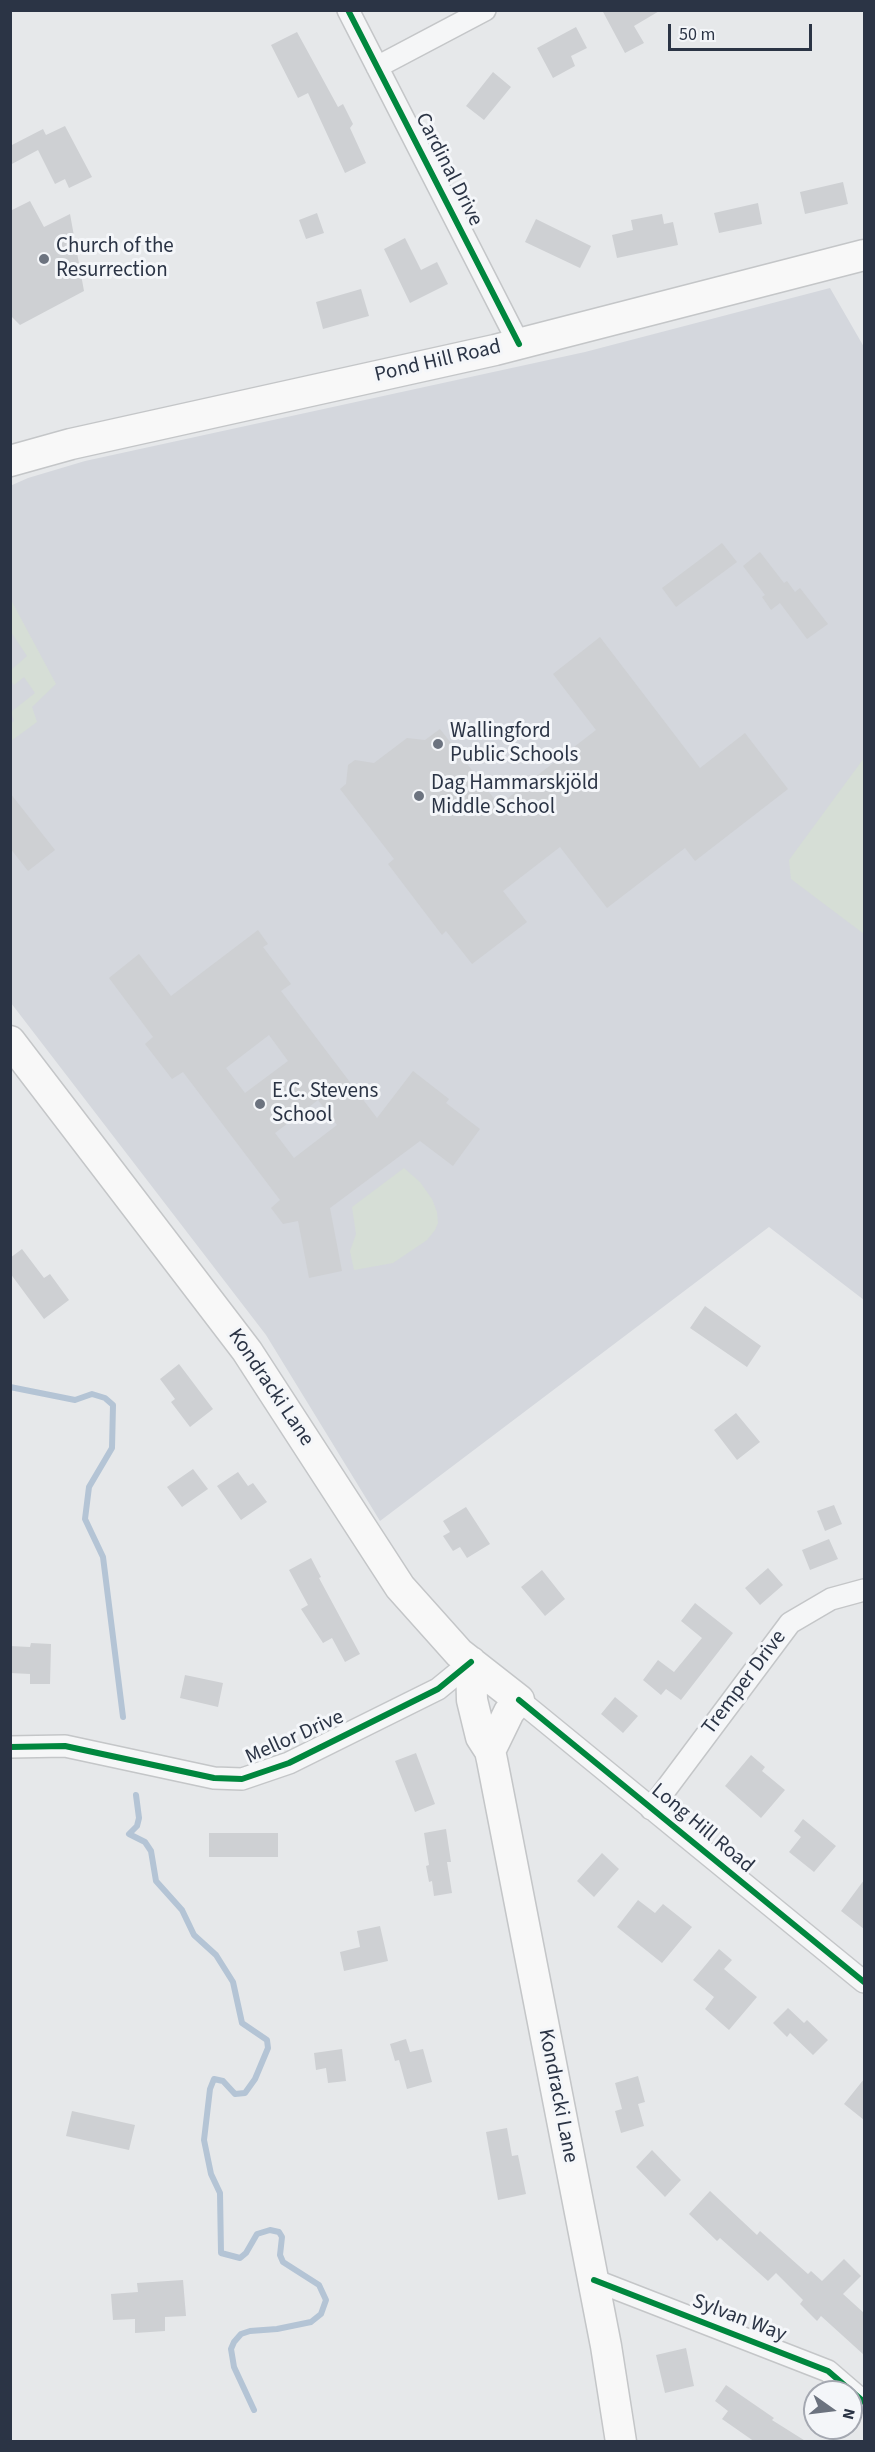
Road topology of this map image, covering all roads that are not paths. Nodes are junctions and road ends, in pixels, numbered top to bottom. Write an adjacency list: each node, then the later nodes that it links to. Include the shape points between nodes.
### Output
1 (348, 10): 3 (street, Cardinal Drive)
2 (485, 10): 3 (street)
3 (377, 67): 5 (street, Cardinal Drive)
4 (864, 255): 5 (main road, Pond Hill Road)
5 (519, 344): 6 (main road, Pond Hill Road, via 93,438)
6 (10, 462)
7 (10, 1041): 9 (main road, Kondracki Lane, via 253,1358 400,1587)
8 (864, 1590): 13 (street, Tremper Drive, via 831,1599 790,1623)
9 (471, 1662): 10 (main road, Long Hill Road); 11 (street, Mellor Drive, via 438,1689 289,1763 242,1779 214,1778 65,1746); 12 (main road, Kondracki Lane, via 472,1700 481,1737)
10 (519, 1700): 12 (main road); 13 (street, Long Hill Road)
11 (10, 1747)
12 (490, 1751): 15 (main road, Kondracki Lane)
13 (651, 1809): 14 (street, Long Hill Road)
14 (864, 1982)
15 (594, 2280): 16 (street, Sylvan Way, via 828,2371); 17 (main road, Kondracki Lane)
16 (864, 2402)
17 (621, 2442)

